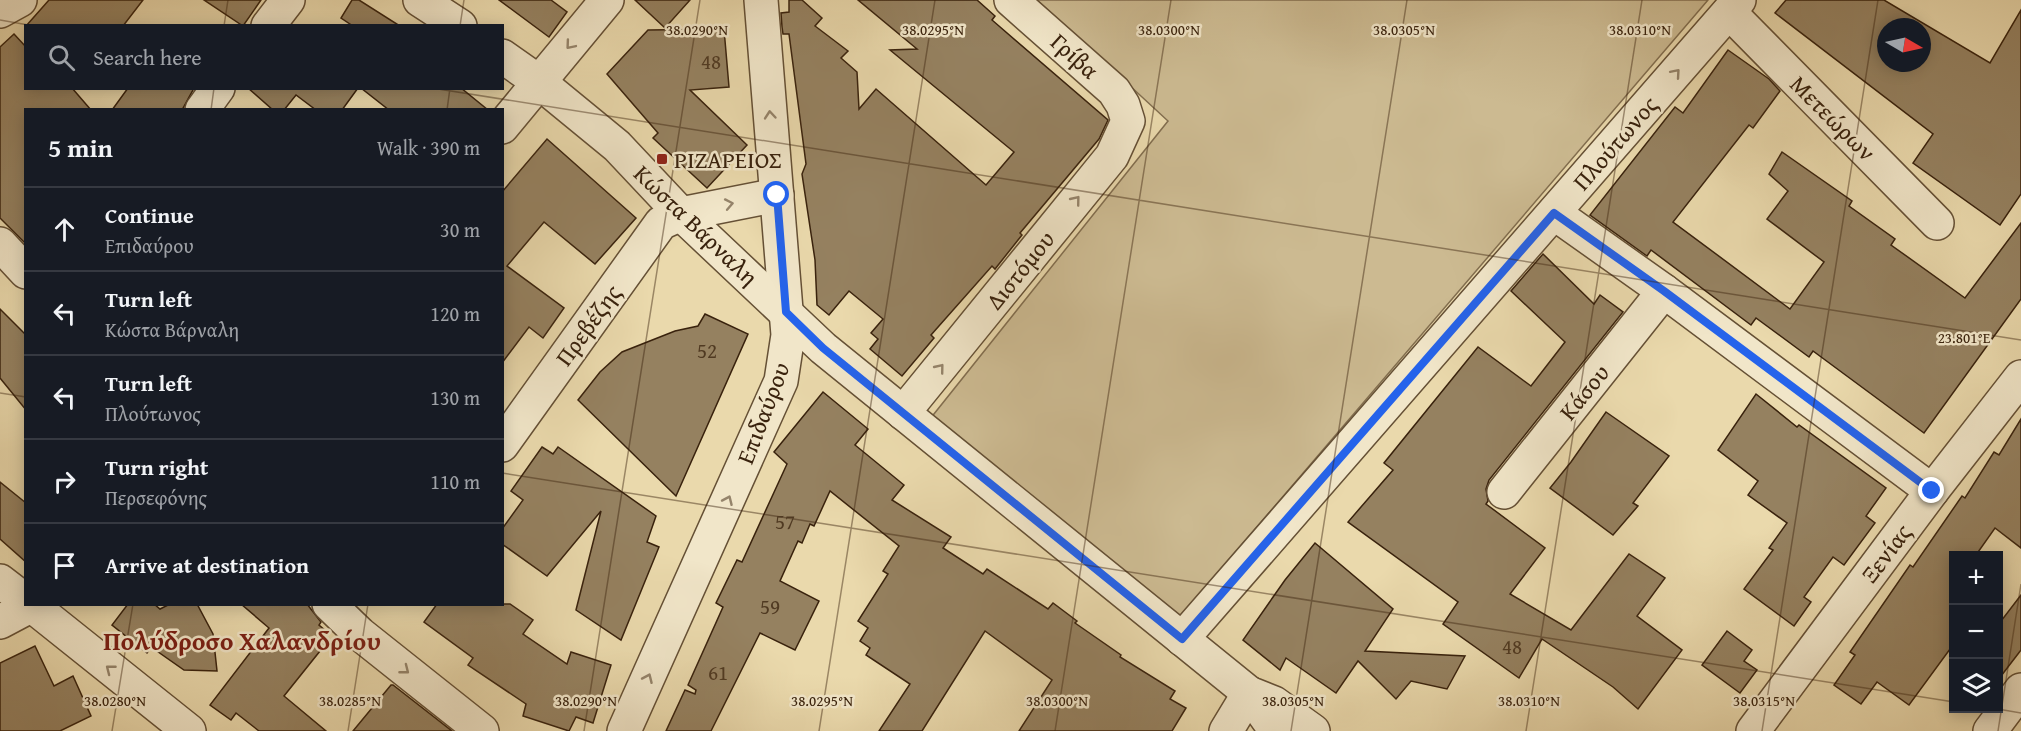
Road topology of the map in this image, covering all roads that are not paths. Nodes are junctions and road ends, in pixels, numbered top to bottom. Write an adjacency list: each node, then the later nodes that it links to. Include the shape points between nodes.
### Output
1 (20, 0): 8 (street)
2 (288, 0): 9 (street)
3 (420, 0): 10 (street)
4 (607, 0): 12 (street, one-way to 12)
5 (761, 0): 17 (street, Επιδαύρου, one-way to 5)
6 (1011, 0): 15 (street, Γρίβα, via 1114,91)
7 (1734, 6): 18 (street, Πλούτωνος, one-way to 7); 20 (street, Μετεώρων)
8 (0, 11)
9 (270, 24)
10 (457, 24)
11 (504, 57): 12 (street, Κώστα Βάρναλη)
12 (539, 82): 16 (street); 19 (street, Κώστα Βάρναλη, via 616,147)
13 (217, 90): 14 (street)
14 (203, 108)
15 (1128, 121): 28 (street, Διστόμου, one-way to 15, via 1112,156)
16 (504, 125)
17 (777, 195): 19 (street, one-way to 17); 24 (street, Επιδαύρου)
18 (1554, 213): 23 (street); 38 (street, Πλούτωνος)
19 (681, 214): 24 (street, Κώστα Βάρναλη); 29 (street, Πρεβέζης, via 661,223)
20 (1937, 223)
21 (0, 244): 22 (street)
22 (24, 270)
23 (1664, 291): 30 (street); 31 (street, Κάσου)
24 (786, 312): 25 (street, Κώστα Βάρναλη); 27 (street, Επιδαύρου, via 787,347)
25 (823, 348): 27 (street, via 805,353 790,364); 28 (street, Κώστα Βάρναλη)
26 (2021, 377): 30 (street, Ξενίας)
27 (781, 381): 43 (street, Επιδαύρου, one-way to 27)
28 (903, 413): 38 (street, Κώστα Βάρναλη)
29 (504, 442)
30 (1932, 491): 47 (street, Ξενίας)
31 (1504, 492)
32 (0, 581): 33 (street)
33 (24, 599)
34 (27, 606): 37 (street)
35 (33, 606): 41 (street, one-way to 35)
36 (331, 606): 42 (street, one-way to 42, via 360,634)
37 (0, 622)
38 (1182, 639): 40 (street, Κώστα Βάρναλη)
39 (2021, 690): 48 (street)
40 (1249, 693): 44 (street); 45 (street, Κώστα Βάρναλη); 46 (street, Κώστα Βάρναλη, via 1274,703)
41 (189, 731)
42 (482, 731)
43 (624, 731)
44 (1226, 731)
45 (1276, 731)
46 (1313, 731)
47 (1754, 731)
48 (1990, 731)

